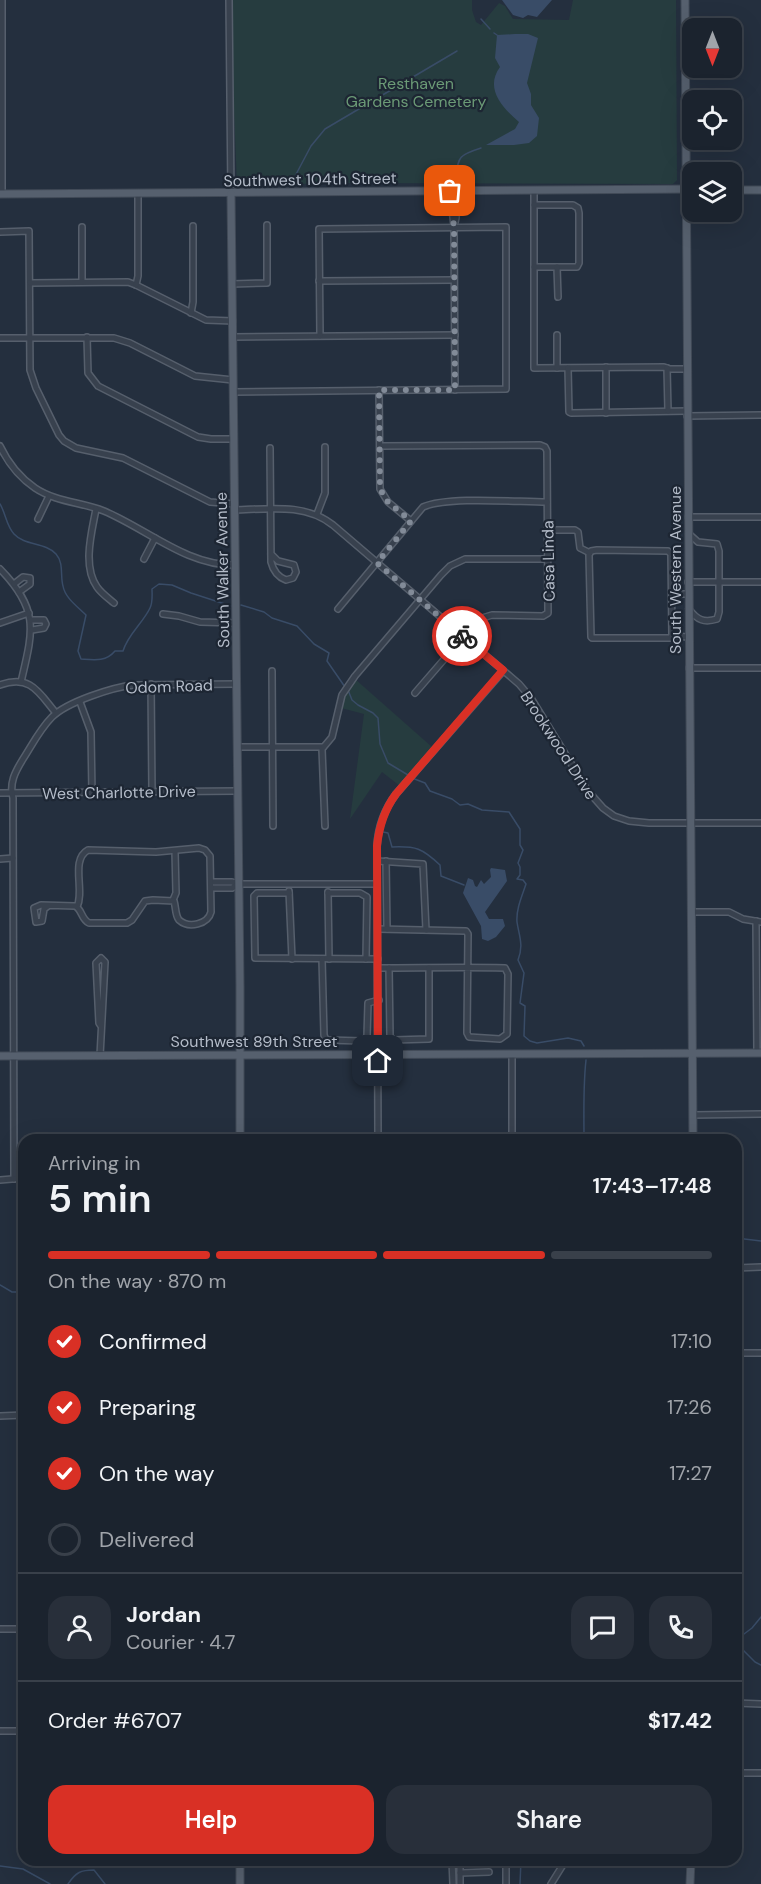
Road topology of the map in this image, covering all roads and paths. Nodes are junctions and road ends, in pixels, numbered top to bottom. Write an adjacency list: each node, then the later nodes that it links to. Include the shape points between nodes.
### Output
1 (2, 0): 11 (street)
2 (229, 0): 12 (street, South Walker Avenue)
3 (685, 0): 4 (main road, South Western Avenue)
4 (688, 162)
5 (682, 189): 6 (main road, Southwest 104th Street)
6 (534, 190): 9 (main road, Southwest 104th Street); 13 (street)
7 (742, 190): 8 (main road)
8 (761, 190)
9 (453, 191): 12 (main road, Southwest 104th Street); 18 (street)
10 (138, 193): 11 (main road, Southwest 104th Street); 12 (main road, Southwest 104th Street); 27 (street)
11 (1, 194)
12 (231, 194): 26 (main road, South Walker Avenue)
13 (534, 206): 20 (street); 21 (street, via 578,208 579,263 577,267)
14 (689, 222): 42 (main road, South Western Avenue)
15 (267, 225): 26 (street, via 267,283)
16 (194, 226): 29 (street)
17 (82, 227): 24 (street)
18 (454, 227): 22 (street); 23 (street, via 319,229); 45 (street, via 506,227 506,389)
19 (0, 232): 25 (street, Brookwood Drive, via 29,231)
20 (534, 267): 21 (street); 39 (street, via 534,368)
21 (557, 267): 28 (street)
22 (454, 280): 23 (street); 31 (street)
23 (319, 281): 33 (street)
24 (82, 282): 25 (street); 27 (street)
25 (30, 283): 37 (street, Brookwood Drive)
26 (232, 284): 30 (main road, South Walker Avenue)
27 (136, 285): 29 (street)
28 (558, 297)
29 (191, 313): 30 (street, via 209,321)
30 (232, 321): 35 (main road, South Walker Avenue)
31 (455, 335): 33 (street); 45 (street)
32 (557, 335): 39 (street)
33 (320, 336): 35 (street)
34 (87, 337): 37 (street); 43 (street, via 122,340 195,376); 51 (street, via 88,373 98,386 198,437)
35 (233, 337): 43 (main road, South Walker Avenue)
36 (0, 338): 37 (street)
37 (30, 338): 59 (street, Brookwood Drive, via 32,377 64,441 76,448 123,458 210,502)
38 (606, 367): 40 (street); 41 (street); 48 (street)
39 (557, 368): 40 (street)
40 (568, 368): 48 (street, via 569,412)
41 (667, 368): 42 (street); 47 (street)
42 (687, 369): 49 (main road, South Western Avenue)
43 (233, 380): 46 (main road, South Walker Avenue)
44 (379, 390): 45 (street); 46 (street); 53 (street)
45 (455, 390)
46 (233, 392): 51 (main road, South Walker Avenue)
47 (668, 411): 48 (street); 49 (street)
48 (606, 413)
49 (687, 413): 50 (street); 63 (main road, South Western Avenue)
50 (761, 416)
51 (234, 440): 59 (main road, South Walker Avenue)
52 (0, 446): 56 (street)
53 (380, 446): 58 (street, Casa Linda, via 540,445 546,448); 66 (street, via 380,489 388,502)
54 (325, 447): 62 (street, via 325,493)
55 (270, 448): 61 (street)
56 (2, 457): 57 (street, via 23,479)
57 (49, 496): 60 (street); 65 (street)
58 (547, 502): 66 (street, via 432,503); 67 (street, Casa Linda)
59 (235, 507): 61 (street, Brookwood Drive); 77 (main road, South Walker Avenue)
60 (96, 508): 69 (street); 87 (street, via 90,571 97,588)
61 (271, 509): 62 (street, Brookwood Drive); 73 (street)
62 (317, 514): 76 (street, Brookwood Drive)
63 (688, 517): 64 (street); 68 (main road, South Western Avenue)
64 (761, 517)
65 (38, 519)
66 (411, 521): 76 (street)
67 (547, 530): 72 (street, via 575,530 580,548); 75 (street, Casa Linda)
68 (688, 532): 70 (street); 71 (main road, South Western Avenue)
69 (154, 538): 74 (street); 77 (street, via 212,563)
70 (701, 543): 71 (street); 80 (street, via 717,544)
71 (688, 552): 79 (main road, South Western Avenue)
72 (590, 553): 84 (street, via 668,551 672,558); 98 (street, via 591,637)
73 (271, 554): 73 (street, via 276,573 286,580 293,578 294,564 278,561)
74 (144, 559)
75 (547, 559): 86 (street, via 461,560 446,569); 99 (street, Casa Linda, via 548,614 487,615)
76 (377, 563): 86 (street, Brookwood Drive); 88 (street)
77 (235, 565): 95 (main road, South Walker Avenue)
78 (0, 569): 82 (street)
79 (688, 582): 80 (street); 85 (main road, South Western Avenue)
80 (719, 582): 81 (street); 93 (street, via 717,619)
81 (761, 582)
82 (14, 584): 83 (street); 83 (street, via 23,577 30,578 30,584)
83 (19, 592): 90 (street)
84 (673, 594): 85 (street); 98 (street)
85 (688, 594): 89 (main road, South Western Avenue)
86 (420, 600): 99 (street, Brookwood Drive); 113 (street, via 348,684 331,739)
87 (114, 603)
88 (338, 609)
89 (689, 609): 93 (street); 97 (main road, South Western Avenue)
90 (29, 613): 92 (street); 94 (street)
91 (164, 614): 95 (street, via 200,622)
92 (31, 620): 96 (street); 96 (street, via 46,624)
93 (701, 620): 97 (street)
94 (0, 623)
95 (236, 623): 106 (main road, South Walker Avenue)
96 (32, 630): 104 (street)
97 (689, 634): 98 (street); 100 (main road, South Western Avenue)
98 (672, 636)
99 (463, 637): 102 (street, Brookwood Drive); 108 (street, Casa Linda)
100 (689, 668): 101 (street); 119 (main road, South Western Avenue)
101 (761, 668)
102 (503, 670): 119 (street, Brookwood Drive, via 531,699 588,791 603,808 629,822); 126 (street, via 390,803 382,818)
103 (272, 671): 112 (street)
104 (21, 682): 107 (street); 110 (street, via 36,689)
105 (151, 684): 106 (street, Odom Road); 109 (street, Odom Road, via 122,687); 115 (street)
106 (236, 684): 111 (main road, South Walker Avenue)
107 (0, 685)
108 (415, 693)
109 (80, 702): 110 (street, Odom Road); 118 (street, via 91,732)
110 (56, 713): 117 (street, Odom Road, via 20,765 10,787)
111 (237, 747): 112 (street); 114 (main road, South Walker Avenue)
112 (273, 747): 113 (street); 121 (street)
113 (323, 747): 122 (street)
114 (237, 791): 115 (street, West Charlotte Drive); 128 (main road, South Walker Avenue)
115 (152, 792): 118 (street, West Charlotte Drive)
116 (0, 793): 117 (street, West Charlotte Drive)
117 (12, 793): 118 (street, West Charlotte Drive); 124 (street, Odom Road)
118 (92, 793)
119 (691, 823): 120 (street, Brookwood Drive); 138 (main road, South Western Avenue)
120 (761, 823)
121 (273, 826)
122 (325, 826)
123 (175, 851): 132 (street, via 206,849 211,858); 135 (street); 137 (street, via 84,852)
124 (13, 858): 125 (street); 159 (street, Odom Road)
125 (0, 859)
126 (377, 861): 127 (street); 131 (street)
127 (386, 861): 141 (street); 142 (street, via 423,864)
128 (239, 884): 129 (street); 132 (street, via 232,888); 161 (main road, South Walker Avenue)
129 (291, 884): 130 (street); 133 (street)
130 (328, 884): 131 (street); 134 (street)
131 (377, 884): 140 (street)
132 (212, 885): 135 (street, via 211,914 201,923 178,918)
133 (289, 893): 144 (street); 144 (street, via 257,893 253,897 255,958)
134 (328, 893): 145 (street); 146 (street, via 360,893 366,897)
135 (173, 900): 137 (street, via 146,901 132,920 121,924 89,923)
136 (48, 906): 137 (street)
137 (77, 907)
138 (691, 912): 139 (street, via 729,912); 154 (main road, South Western Avenue)
139 (759, 921): 143 (street)
140 (378, 929): 141 (street); 147 (street)
141 (387, 929): 142 (street)
142 (426, 930): 151 (street, via 466,931)
143 (759, 956): 155 (street)
144 (292, 959): 145 (street)
145 (325, 959): 146 (street); 152 (street, via 327,1040 363,1041 367,1036 368,1003)
146 (366, 959): 147 (street)
147 (378, 959): 148 (street)
148 (378, 968): 149 (street); 152 (street)
149 (389, 968): 150 (street); 150 (street, via 393,1040 429,1039)
150 (429, 968): 151 (street)
151 (468, 969): 151 (street, via 506,969 505,1037 469,1037)
152 (379, 999): 156 (street)
153 (101, 1006): 153 (street, via 105,962 101,958 96,963); 160 (street)
154 (693, 1053): 155 (main road, Southwest 89th Street); 157 (main road, Southwest 89th Street); 163 (main road, South Western Avenue)
155 (759, 1053)
156 (378, 1054): 157 (main road, Southwest 89th Street); 161 (main road, Southwest 89th Street); 165 (street)
157 (512, 1054): 166 (street)
158 (0, 1056): 159 (main road, Southwest 89th Street)
159 (14, 1056): 160 (main road, Southwest 89th Street); 168 (street, Odom Road)
160 (100, 1056): 161 (main road, Southwest 89th Street)
161 (240, 1056): 164 (main road, South Walker Avenue)
162 (761, 1114): 163 (street)
163 (693, 1115): 167 (main road, South Western Avenue)
164 (240, 1134)
165 (378, 1134)
166 (512, 1134)
167 (693, 1134)
168 (14, 1179): 169 (street); 170 (street)
169 (18, 1179)
170 (0, 1180)
171 (761, 1267): 172 (street)
172 (742, 1268)
173 (742, 1353): 174 (street)
174 (761, 1353)
175 (18, 1415): 176 (street)
176 (0, 1416)
177 (0, 1629): 178 (street)
178 (18, 1629)
179 (742, 1703): 180 (street)
180 (761, 1704)
181 (0, 1731): 182 (street)
182 (18, 1731)
183 (742, 1773): 184 (street)
184 (761, 1773)
185 (240, 1866): 193 (main road)
186 (453, 1866): 194 (street)
187 (460, 1866): 192 (street)
188 (506, 1866): 196 (street)
189 (562, 1866): 197 (street)
190 (691, 1866): 198 (main road)
191 (489, 1872): 192 (street)
192 (460, 1873): 195 (street)
193 (240, 1884)
194 (453, 1884)
195 (460, 1884)
196 (506, 1884)
197 (551, 1884)
198 (690, 1884)

